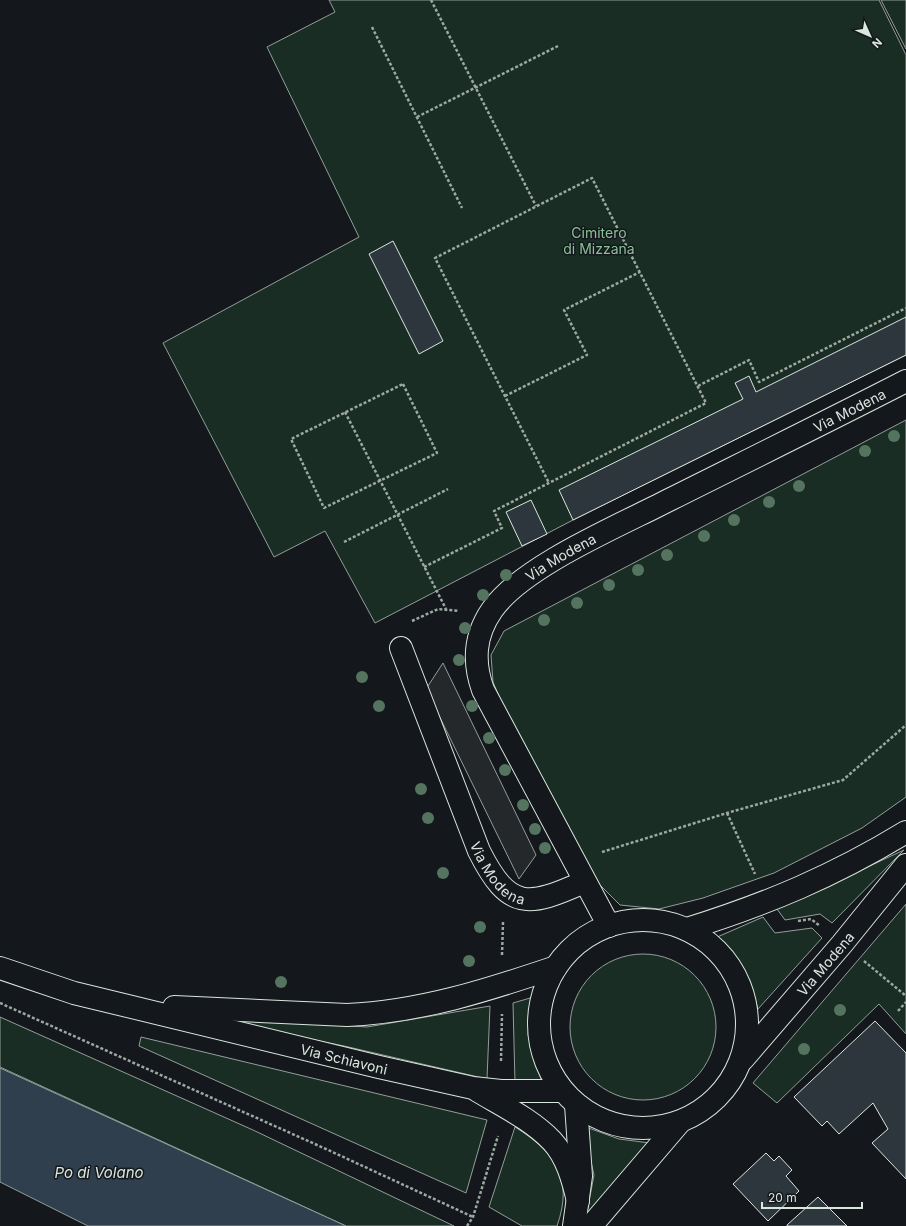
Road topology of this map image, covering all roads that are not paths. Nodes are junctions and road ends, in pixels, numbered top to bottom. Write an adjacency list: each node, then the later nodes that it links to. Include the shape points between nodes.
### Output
1 (906, 381): 5 (main road, Via Modena, via 585,543 513,588 492,610 478,640 477,674)
2 (401, 648): 5 (main road, Via Modena, via 489,872 512,895 531,900 546,898)
3 (906, 832): 7 (main road, via 840,870 803,887 768,902)
4 (906, 865): 11 (main road, Via Modena)
5 (580, 874): 6 (main road, Via Modena)
6 (609, 926): 7 (main road, Via Modena, via 646,920); 8 (main road, Via Modena, via 577,943)
7 (687, 929): 11 (main road, Via Modena, via 718,951 739,981 747,1017)
8 (556, 967): 10 (main road, Via Schiavoni, via 463,997 375,1014 347,1015); 13 (main road, Via Modena, via 542,999 539,1031 545,1062 553,1079)
9 (0, 968): 10 (main road, Via Schiavoni, via 74,993)
10 (129, 1005): 12 (main road, Via Schiavoni)
11 (742, 1060): 14 (main road, Via Modena, via 733,1078 718,1098 699,1113)
12 (473, 1088): 13 (main road, Via Schiavoni); 15 (main road, Via Modena, via 532,1124 553,1142 568,1168)
13 (569, 1098): 14 (main road, Via Modena, via 590,1115 609,1124 627,1128 650,1129); 15 (main road, Via Modena, via 581,1176)
14 (679, 1122): 17 (main road, Via Modena)
15 (578, 1201): 16 (main road, Via Modena)
16 (574, 1226)
17 (591, 1226)

